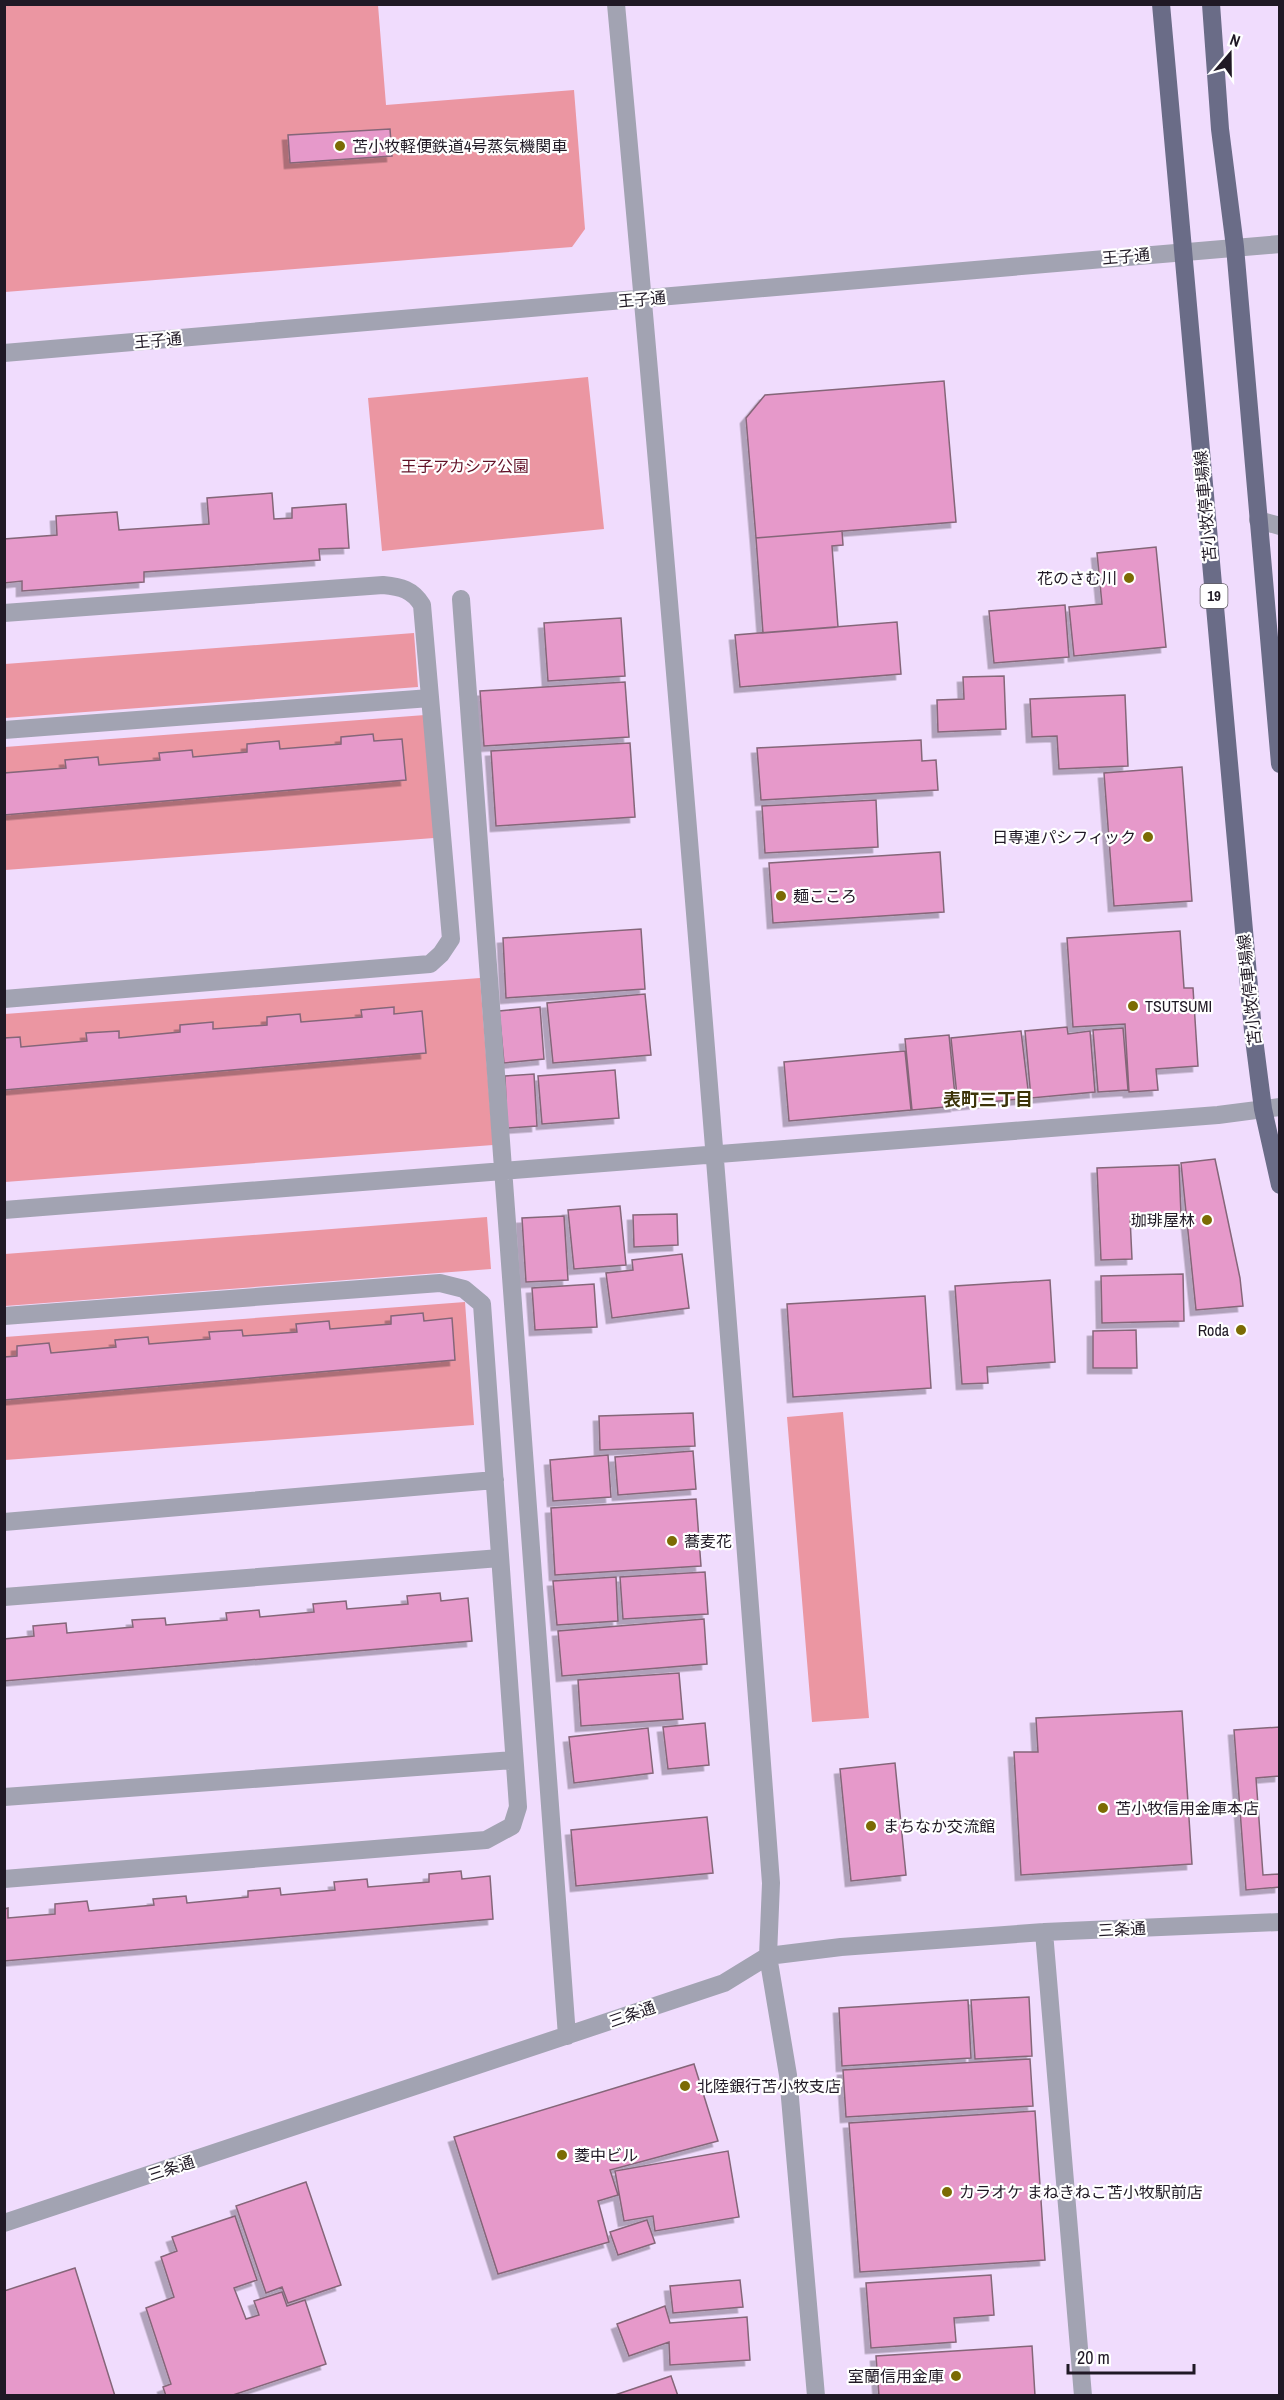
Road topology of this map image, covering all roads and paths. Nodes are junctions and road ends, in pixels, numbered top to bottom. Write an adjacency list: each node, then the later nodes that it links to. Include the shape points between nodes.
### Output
1 (616, 4): 7 (street)
2 (1161, 4): 6 (main road, 苫小牧停車場線 / 19)
3 (1211, 4): 5 (main road)
4 (1280, 244): 5 (street, 王子通)
5 (1234, 247): 6 (street, 王子通); 9 (main road)
6 (1183, 251): 7 (street, 王子通); 17 (main road, 苫小牧停車場線 / 19, via 1252,1031)
7 (643, 299): 8 (street, 王子通); 18 (street)
8 (4, 352)
9 (1258, 520): 10 (street); 15 (main road)
10 (1280, 526)
11 (461, 599): 19 (street)
12 (4, 613): 13 (street, via 383,585 402,587 422,605)
13 (430, 698): 14 (street); 16 (street, via 451,939 430,964)
14 (4, 730)
15 (1280, 764)
16 (4, 999)
17 (1271, 1108): 18 (street); 20 (main road, 苫小牧停車場線 / 19)
18 (714, 1156): 19 (street); 32 (street, via 771,1883)
19 (503, 1171): 21 (street); 33 (street)
20 (1280, 1185)
21 (4, 1210)
22 (4, 1316): 23 (street, via 440,1283 464,1289 482,1304)
23 (495, 1480): 24 (street); 25 (street)
24 (4, 1522)
25 (500, 1558): 26 (street); 27 (street)
26 (4, 1597)
27 (514, 1760): 28 (street); 29 (street, via 518,1807 512,1826 486,1840)
28 (4, 1797)
29 (4, 1879)
30 (1280, 1922): 31 (street, 三条通)
31 (1044, 1932): 32 (street, 三条通); 36 (street)
32 (768, 1956): 33 (street, 三条通, via 724,1983); 35 (street, via 788,2075)
33 (567, 2036): 34 (street, 三条通)
34 (4, 2223)
35 (816, 2396)
36 (1083, 2396)

